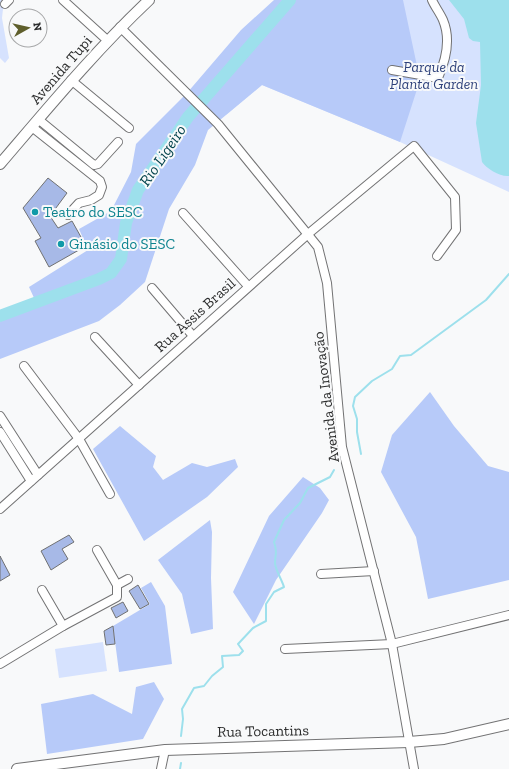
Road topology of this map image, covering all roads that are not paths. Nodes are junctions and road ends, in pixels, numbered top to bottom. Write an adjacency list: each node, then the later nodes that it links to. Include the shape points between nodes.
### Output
1 (63, 0): 5 (street)
2 (149, 0): 4 (main road, Avenida Tupi)
3 (432, 0): 6 (street, via 443,19 447,37 445,58 438,78)
4 (120, 28): 5 (main road, Avenida Tupi); 14 (street, Avenida da Inovação, via 218,124)
5 (107, 40): 7 (main road, Avenida Tupi)
6 (392, 70)
7 (71, 80): 8 (main road, Avenida Tupi); 9 (street)
8 (35, 123): 10 (street, via 94,164 98,164); 11 (main road, Avenida Tupi); 13 (street, via 100,181 102,187 99,195 79,203)
9 (129, 128)
10 (118, 142)
11 (0, 164)
12 (183, 213): 16 (street)
13 (68, 215)
14 (308, 234): 15 (street, Rua Assis Brasil, via 414,146 455,197 456,230); 16 (street, Rua Assis Brasil); 29 (street, Avenida da Inovação, via 318,247 326,276 342,447)
15 (437, 256)
16 (248, 286): 18 (street, Rua Assis Brasil)
17 (152, 288): 18 (street)
18 (193, 336): 21 (street, Rua Assis Brasil)
19 (95, 337): 21 (street)
20 (24, 366): 24 (street)
21 (139, 385): 24 (street, Rua Assis Brasil)
22 (0, 416): 25 (street)
23 (0, 432): 25 (street)
24 (79, 439): 25 (street, Rua Assis Brasil); 26 (street)
25 (35, 478): 27 (street, Rua Assis Brasil)
26 (110, 494)
27 (0, 509)
28 (97, 550): 32 (street)
29 (374, 571): 30 (street); 36 (street, Avenida da Inovação)
30 (321, 574)
31 (128, 579): 32 (street)
32 (117, 585): 35 (street, via 117,597)
33 (42, 590): 35 (street)
34 (509, 615): 36 (street)
35 (63, 626): 38 (street)
36 (392, 644): 37 (street); 40 (street, Avenida da Inovação)
37 (285, 649)
38 (0, 664)
39 (509, 724): 40 (main road, Rua Tocantins, via 444,739)
40 (409, 742): 41 (main road, Rua Tocantins); 44 (street, Avenida da Inovação)
41 (165, 750): 42 (main road, Rua Tocantins); 43 (street)
42 (17, 769)
43 (161, 769)
44 (414, 769)

